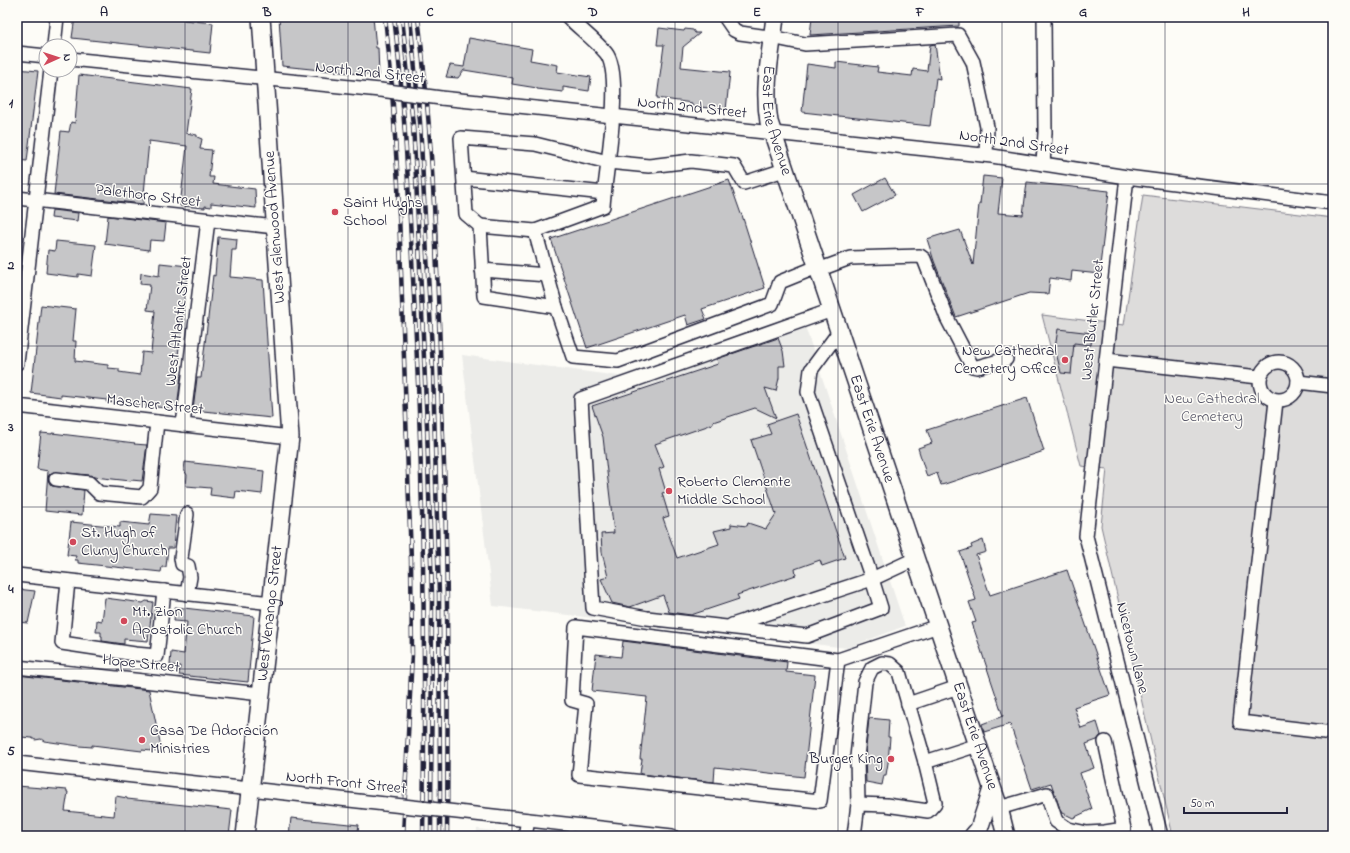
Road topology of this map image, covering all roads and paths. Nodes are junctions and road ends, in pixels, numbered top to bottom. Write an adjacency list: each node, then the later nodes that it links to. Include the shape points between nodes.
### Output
1 (57, 17): 7 (street)
2 (261, 17): 13 (main road, West Glenwood Avenue)
3 (568, 17): 14 (street, via 607,54 614,75)
4 (726, 17): 8 (street, via 734,30)
5 (775, 17): 8 (main road, East Erie Avenue)
6 (1044, 17): 18 (street)
7 (55, 38)
8 (773, 38): 15 (main road, East Erie Avenue, via 767,93 767,110); 16 (street, via 805,44 958,35 973,62 987,127)
9 (17, 53): 10 (street)
10 (38, 55)
11 (78, 60): 13 (street, North 2nd Street)
12 (50, 78): 24 (street)
13 (265, 79): 14 (street, North 2nd Street, bridge); 28 (main road, West Glenwood Avenue)
14 (612, 116): 15 (street, North 2nd Street); 17 (street)
15 (772, 133): 16 (street, North 2nd Street); 19 (main road, East Erie Avenue)
16 (986, 155): 18 (street, North 2nd Street)
17 (608, 162): 19 (street, via 649,166 691,161 734,166 744,183); 21 (street, via 535,144 461,138); 22 (street)
18 (1044, 164): 20 (street, North 2nd Street)
19 (784, 170): 30 (main road, East Erie Avenue)
20 (1126, 177): 25 (street, North 2nd Street); 38 (street, West Butler Street)
21 (464, 178): 22 (street); 27 (street, via 466,214)
22 (604, 193): 29 (street, via 603,206)
23 (17, 198): 24 (street, Palethorp Street)
24 (36, 200): 26 (street, Palethorp Street); 33 (street)
25 (1333, 203)
26 (208, 220): 28 (street, Palethorp Street); 46 (street, West Atlantic Street)
27 (480, 226): 29 (street); 31 (street)
28 (275, 227): 47 (main road, West Glenwood Avenue)
29 (535, 231): 32 (street)
30 (818, 268): 34 (street, via 780,282 772,304 618,361 573,357); 35 (main road, East Erie Avenue); 37 (street, via 850,258 920,256 924,259 948,318 972,366 977,367)
31 (482, 270): 32 (street); 34 (street, via 484,296)
32 (547, 275): 34 (street)
33 (21, 297): 39 (street)
34 (556, 307)
35 (832, 310): 36 (main road, East Erie Avenue); 59 (street, via 581,399 593,608 647,618)
36 (840, 335): 51 (main road, East Erie Avenue); 53 (street, via 836,336 811,370 808,392)
37 (1006, 358)
38 (1106, 360): 40 (street); 48 (street, West Butler Street)
39 (17, 363)
40 (1259, 377): 41 (street, via 1271,363 1284,362 1294,370); 43 (street, via 1261,390)
41 (1298, 382): 42 (street); 43 (street, via 1293,394 1282,401)
42 (1333, 386)
43 (1276, 401): 65 (street, via 1240,722)
44 (17, 406): 45 (street, Mascher Street)
45 (157, 422): 46 (street, Mascher Street); 49 (street, via 150,488 142,497 99,493 89,482)
46 (183, 425): 47 (street, Mascher Street)
47 (290, 437): 57 (main road, West Venango Street)
48 (1093, 467): 82 (street, Nicetown Lane, via 1086,536)
49 (56, 479)
50 (186, 514): 56 (street, via 181,558 182,564 188,566 190,577)
51 (915, 559): 53 (street); 58 (main road, East Erie Avenue)
52 (17, 575): 54 (street)
53 (872, 579): 59 (street); 59 (street, via 881,608 807,636)
54 (68, 581): 55 (street); 55 (street, via 62,643 135,654 158,656)
55 (164, 591): 56 (street)
56 (187, 594): 57 (street)
57 (272, 604): 63 (main road, West Venango Street)
58 (938, 626): 60 (street); 62 (main road, East Erie Avenue)
59 (726, 627)
60 (838, 660): 60 (street, via 820,801 579,775 586,704 572,700 576,626)
61 (17, 667): 63 (street, Hope Street)
62 (958, 687): 64 (street); 67 (main road, East Erie Avenue)
63 (261, 694): 70 (main road, West Venango Street)
64 (908, 704): 68 (street); 72 (street, via 898,672 890,664 882,663 872,668 865,682 857,757)
65 (1333, 733)
66 (1105, 742): 73 (street, via 1124,828 1087,833 1068,829 1056,821 1047,794)
67 (978, 745): 68 (street); 71 (main road, East Erie Avenue)
68 (925, 762): 72 (street, via 936,803 928,811)
69 (17, 763): 70 (street, North Front Street)
70 (250, 789): 74 (street, North Front Street, bridge); 75 (main road, West Venango Street)
71 (992, 789): 73 (main road, East Erie Avenue); 80 (main road, via 979,829)
72 (858, 804): 79 (street)
73 (999, 808): 81 (main road, East Erie Avenue)
74 (531, 821): 76 (street); 77 (street); 78 (street, North Front Street)
75 (245, 836)
76 (525, 836)
77 (533, 836)
78 (672, 836)
79 (854, 836)
80 (974, 836)
81 (1006, 836)
82 (1161, 836)

